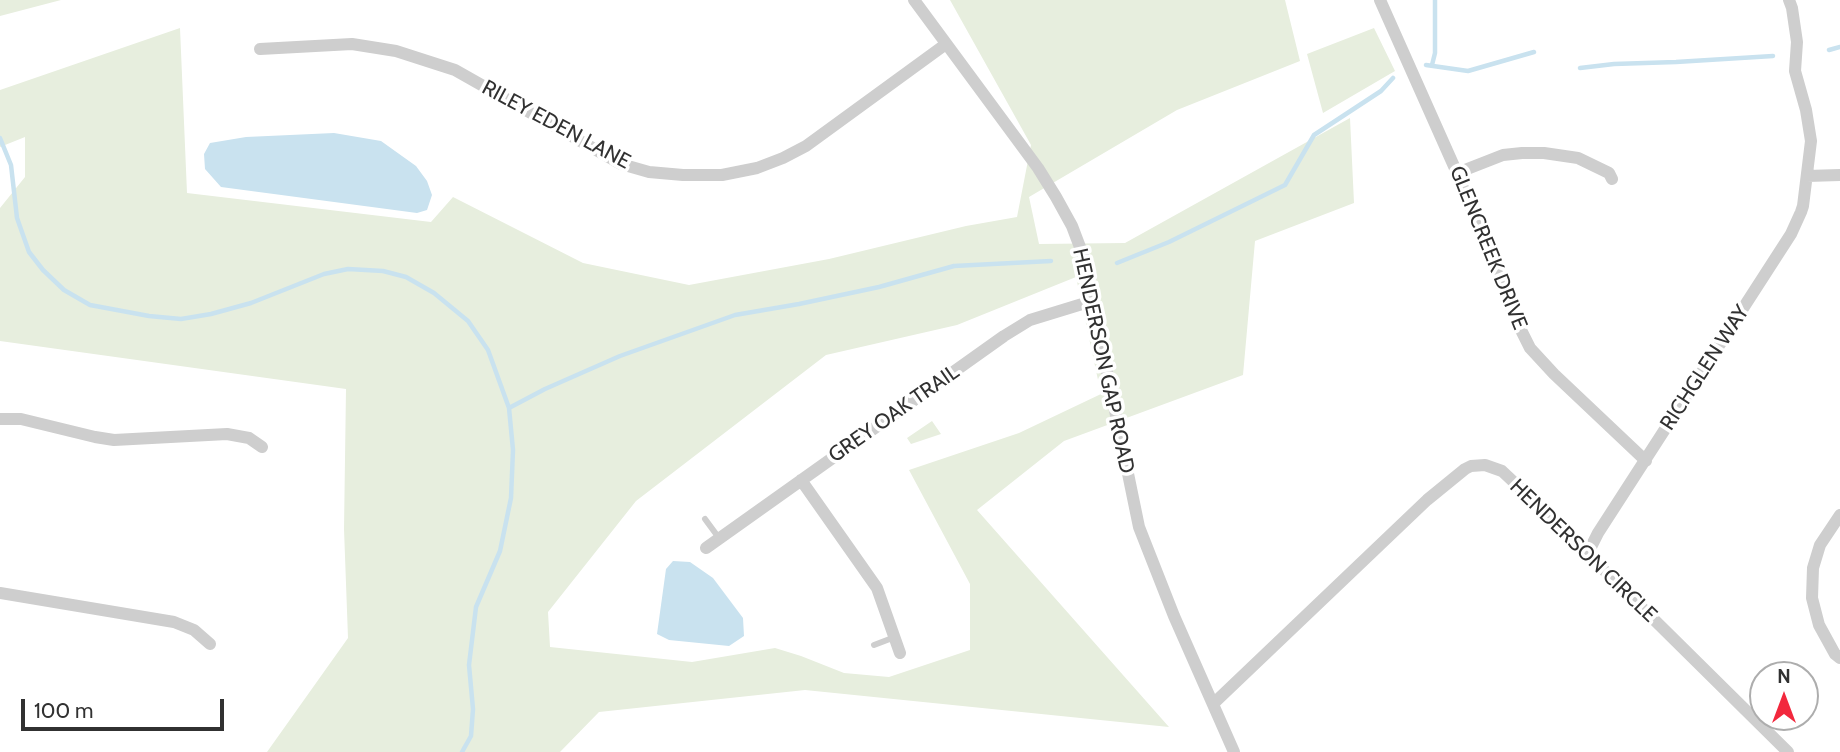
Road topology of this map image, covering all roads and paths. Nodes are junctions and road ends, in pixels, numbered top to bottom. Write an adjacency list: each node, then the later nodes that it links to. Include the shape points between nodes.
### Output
1 (914, 0): 4 (street, HENDERSON GAP ROAD)
2 (1380, 0): 6 (street, GLENCREEK DRIVE)
3 (1789, 0): 8 (street, RICHGLEN WAY, via 1797,42 1795,71 1811,141)
4 (946, 44): 5 (street, RILEY EDEN LANE, via 783,158 722,175 683,176 621,164 455,70 396,51 352,44); 10 (street, HENDERSON GAP ROAD, via 1056,197 1083,255)
5 (260, 49)
6 (1457, 173): 9 (street, via 1503,155 1544,153 1578,158 1609,173); 13 (street, GLENCREEK DRIVE, via 1530,348)
7 (1840, 175): 8 (street)
8 (1807, 176): 13 (street, RICHGLEN WAY, via 1803,206 1791,234)
9 (1612, 179)
10 (1092, 301): 14 (street, GREY OAK TRAIL, via 1030,320); 26 (street, HENDERSON GAP ROAD, via 1139,527)
11 (0, 419): 12 (street, via 21,419 114,440 227,434 249,438)
12 (262, 447)
13 (1646, 461): 19 (street, RICHGLEN WAY)
14 (801, 480): 17 (street, GREY OAK TRAIL); 21 (street, via 877,588)
15 (1840, 515): 25 (street, via 1820,545 1812,598 1819,625)
16 (705, 519): 17 (lane)
17 (719, 538): 18 (street, GREY OAK TRAIL)
18 (706, 548)
19 (1587, 555): 26 (street, HENDERSON CIRCLE, via 1502,471 1471,466 1427,500); 28 (street, HENDERSON CIRCLE)
20 (0, 593): 22 (street, via 174,622 194,630)
21 (895, 637): 23 (lane); 24 (street)
22 (210, 644)
23 (874, 645)
24 (900, 653)
25 (1840, 658)
26 (1213, 704): 27 (street, HENDERSON GAP ROAD)
27 (1234, 752)
28 (1788, 752)

